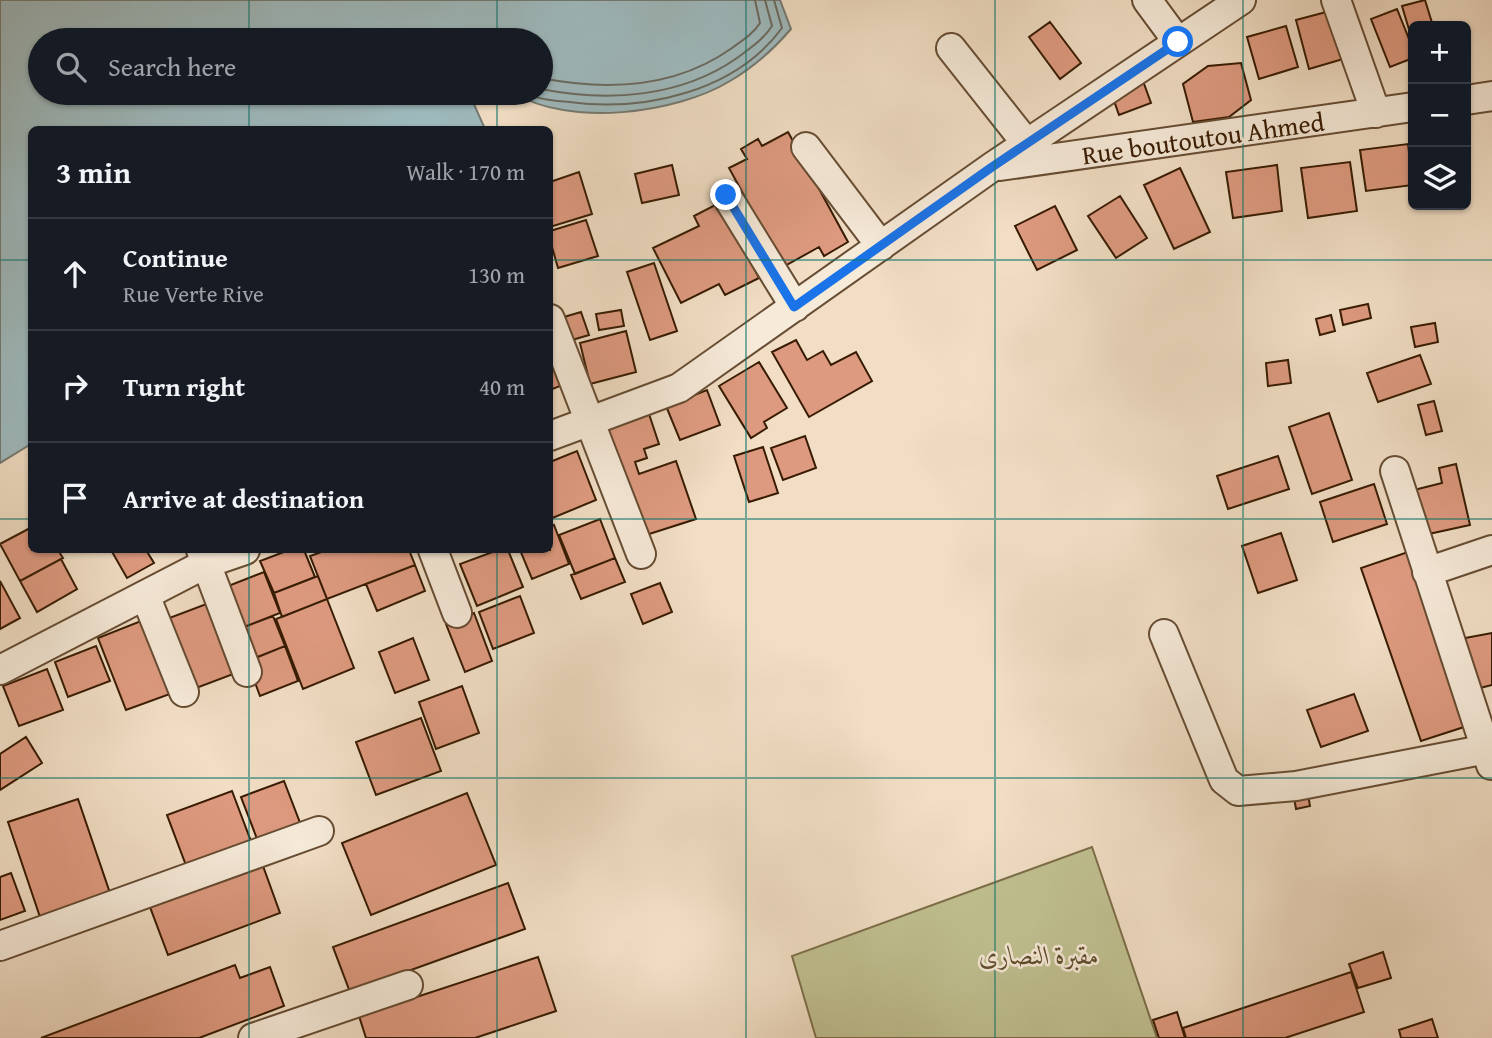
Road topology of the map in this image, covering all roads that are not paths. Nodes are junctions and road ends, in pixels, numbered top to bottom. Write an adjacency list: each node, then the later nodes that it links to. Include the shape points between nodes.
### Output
1 (1147, 0): 4 (street)
2 (1241, 0): 4 (street)
3 (1336, 0): 9 (street)
4 (1178, 42): 10 (street)
5 (951, 48): 10 (street)
6 (1492, 96): 7 (street)
7 (1471, 99)
8 (1408, 108): 9 (street, Rue boutoutou Ahmed)
9 (1376, 113): 12 (street, Rue boutoutou Ahmed)
10 (1027, 144): 12 (street)
11 (806, 147): 14 (street)
12 (992, 167): 14 (street)
13 (726, 195): 15 (street)
14 (881, 246): 15 (street)
15 (794, 307): 17 (street, via 679,388)
16 (553, 326): 17 (street)
17 (590, 419): 18 (street); 23 (street)
18 (553, 435)
19 (1395, 471): 25 (street)
20 (1492, 550): 25 (street)
21 (224, 553): 24 (street)
22 (434, 553): 27 (street)
23 (641, 554)
24 (204, 556): 26 (street); 30 (street)
25 (1427, 572): 32 (street)
26 (145, 595): 29 (street); 31 (street)
27 (457, 613)
28 (1164, 634): 32 (street, via 1224,780 1238,791 1296,786)
29 (0, 670)
30 (247, 672)
31 (184, 692)
32 (1488, 745)
33 (319, 831): 34 (street)
34 (0, 946)
35 (408, 985): 36 (street)
36 (253, 1038)

